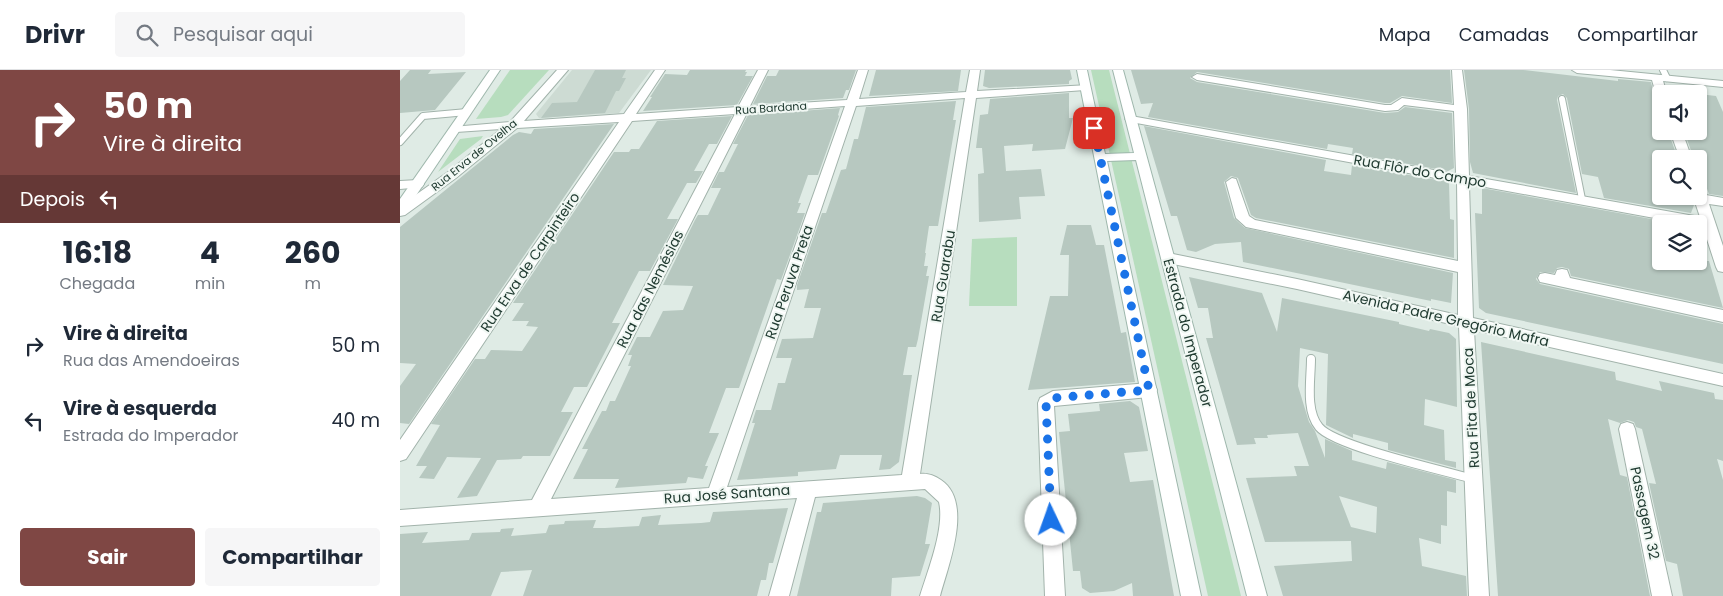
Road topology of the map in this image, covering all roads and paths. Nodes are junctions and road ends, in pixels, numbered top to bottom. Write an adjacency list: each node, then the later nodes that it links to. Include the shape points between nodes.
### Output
1 (495, 70): 20 (street)
2 (563, 70): 23 (street, Rua Erva de Ovelha)
3 (660, 70): 21 (street, Rua Erva de Carpinteiro)
4 (763, 70): 19 (street, Rua das Nemésias)
5 (863, 70): 17 (street, Rua Peruva Preta)
6 (975, 70): 15 (street, Rua Guarabu)
7 (1082, 70): 14 (street)
8 (1118, 70): 22 (street, Estrada do Imperador)
9 (1457, 70): 18 (street, Rua Fita de Moca)
10 (1577, 70): 11 (street)
11 (1662, 75): 13 (street)
12 (1196, 77): 18 (street, via 1386,108 1394,108 1402,101)
13 (1723, 84)
14 (1085, 87): 15 (street, Rua Bardana); 27 (street)
15 (971, 94): 17 (street, Rua Bardana); 50 (street, Rua Guarabu)
16 (1562, 99): 33 (lane)
17 (852, 102): 19 (street, Rua Bardana); 52 (street, Rua Peruva Preta)
18 (1461, 109): 28 (street, Rua Fita de Moca)
19 (744, 110): 21 (street, Rua Bardana); 53 (street, Rua das Nemésias)
20 (467, 112): 24 (street); 25 (lane, via 423,116)
21 (627, 118): 23 (street, Rua Bardana); 48 (street, Rua Erva de Carpinteiro)
22 (1131, 119): 26 (street, Estrada do Imperador); 28 (street, Rua Flôr do Campo)
23 (513, 126): 24 (street, Rua Bardana); 36 (street, Rua Erva de Ovelha)
24 (456, 128): 30 (street)
25 (400, 142)
26 (1141, 156): 27 (street); 38 (street, Estrada do Imperador)
27 (1100, 158): 46 (street)
28 (1464, 179): 33 (street, Rua Flôr do Campo); 40 (street, Rua Fita de Moca)
29 (1232, 182): 40 (street, via 1240,213 1251,224)
30 (418, 184): 31 (street); 36 (street)
31 (400, 185)
32 (1707, 198): 34 (street)
33 (1582, 199): 37 (street, Rua Flôr do Campo)
34 (1723, 202)
35 (1702, 205): 37 (street)
36 (400, 211)
37 (1708, 223): 39 (street)
38 (1168, 258): 43 (street, Avenida Padre Gregório Mafra); 59 (street, Estrada do Imperador)
39 (1723, 267)
40 (1465, 268): 43 (street, Rua Fita de Moca)
41 (1545, 278): 42 (street, via 1563,278)
42 (1723, 316)
43 (1466, 323): 45 (street, Avenida Padre Gregório Mafra); 49 (street, Rua Fita de Moca)
44 (1311, 359): 49 (lane, via 1311,400 1316,420 1323,430 1352,444)
45 (1723, 380)
46 (1149, 390): 57 (street, via 1053,398 1046,403); 58 (street)
47 (1627, 429): 61 (street, Passagem 32)
48 (400, 454)
49 (1474, 479): 60 (street, Rua Fita de Moca)
50 (910, 482): 51 (street, Rua José Santana); 56 (street, Rua José Santana, via 926,481 937,486 949,505)
51 (809, 488): 52 (street, Rua José Santana); 55 (street)
52 (715, 495): 53 (street, Rua José Santana)
53 (537, 508): 54 (street, Rua José Santana)
54 (400, 518)
55 (779, 596)
56 (930, 596)
57 (1055, 596)
58 (1191, 596)
59 (1257, 596)
60 (1480, 596)
61 (1662, 596)

